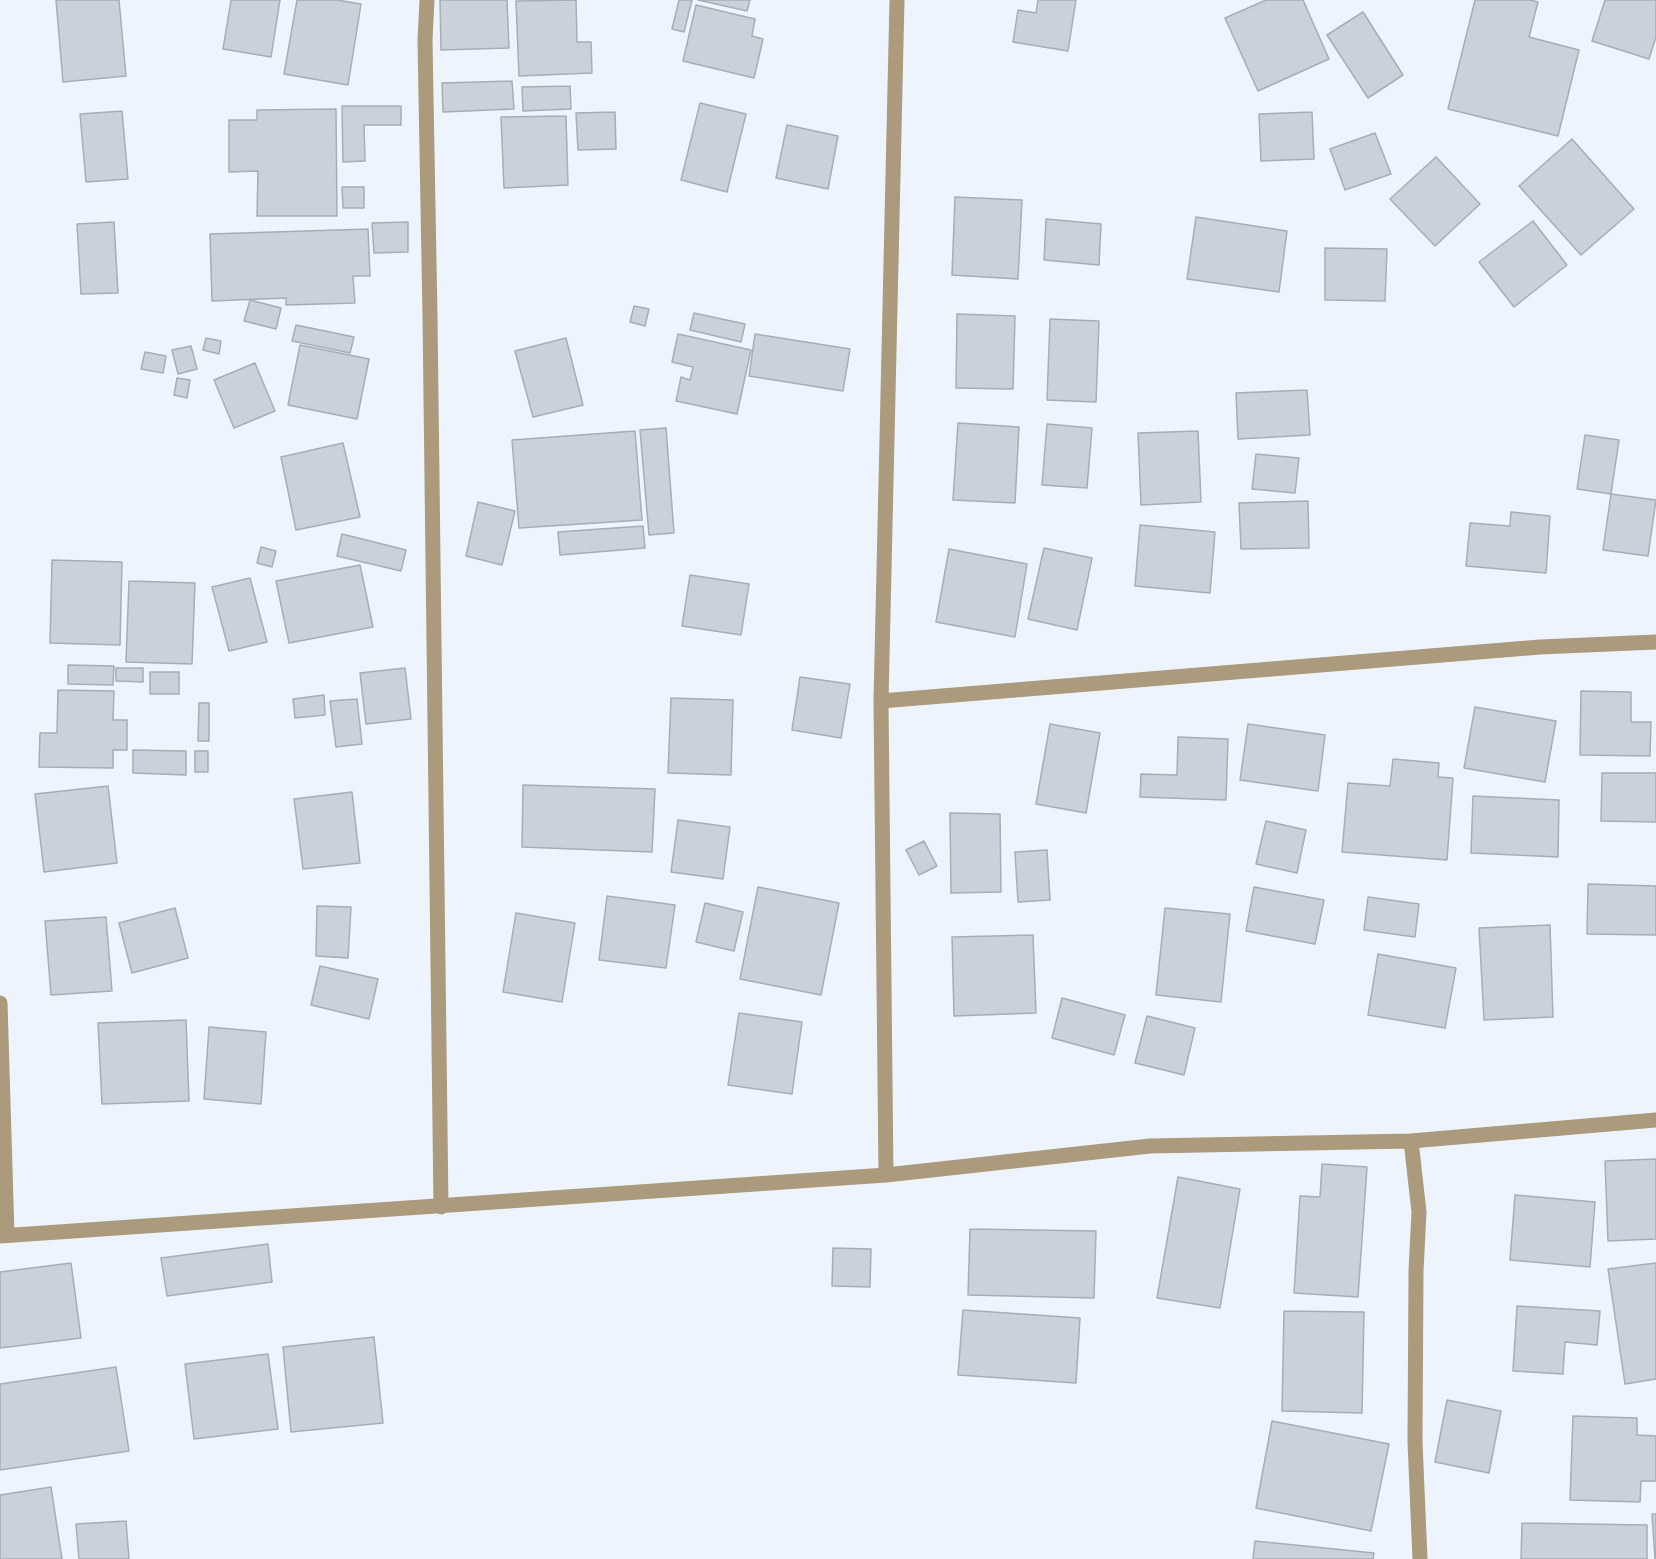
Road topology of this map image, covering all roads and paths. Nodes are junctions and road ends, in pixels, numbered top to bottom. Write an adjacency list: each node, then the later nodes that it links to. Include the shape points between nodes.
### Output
1 (427, 0): 9 (street)
2 (897, 0): 4 (street)
3 (1656, 642): 4 (street, via 1540,647)
4 (881, 701): 8 (street)
5 (0, 1003): 10 (street)
6 (1656, 1120): 7 (street)
7 (1411, 1142): 8 (street, via 1150,1146); 11 (street, via 1419,1212 1415,1442)
8 (886, 1176): 9 (street)
9 (441, 1207): 10 (street)
10 (4, 1236)
11 (1420, 1559)

